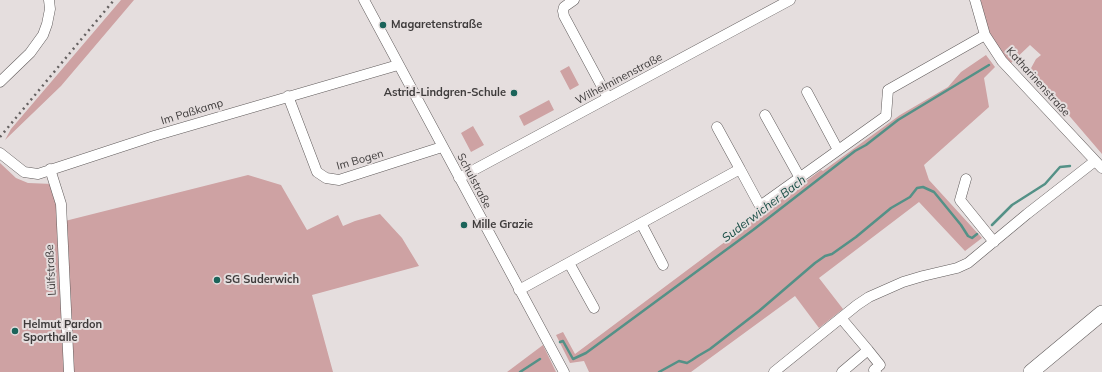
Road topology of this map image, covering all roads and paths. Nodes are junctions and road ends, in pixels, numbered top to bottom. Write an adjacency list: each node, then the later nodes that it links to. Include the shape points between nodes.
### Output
1 (49, 0): 8 (street, via 50,9 43,35 30,53)
2 (364, 0): 7 (street, Schulstraße)
3 (574, 0): 11 (street, via 562,11)
4 (790, 0): 11 (street, Wilhelminenstraße)
5 (975, 0): 6 (street, Katharinenstraße)
6 (985, 35): 15 (street, via 888,90 886,116); 17 (street, Katharinenstraße, via 1002,61)
7 (398, 64): 10 (street, Im Paßkamp); 14 (street, Schulstraße)
8 (0, 82)
9 (807, 92): 15 (street)
10 (288, 96): 14 (street, Im Bogen, via 317,172 326,178 339,180); 19 (street, Im Paßkamp)
11 (608, 98): 21 (street, Wilhelminenstraße)
12 (766, 115): 22 (street)
13 (717, 127): 20 (street)
14 (442, 147): 21 (street, Schulstraße)
15 (838, 150): 22 (street)
16 (0, 153): 19 (street, Im Paßkamp, via 24,172 38,174)
17 (1095, 161): 18 (street, Katharinenstraße); 25 (street)
18 (1102, 168)
19 (50, 169): 33 (street, Lülfstraße, via 61,204)
20 (740, 169): 22 (street, via 760,206); 24 (street)
21 (459, 178): 28 (street, Schulstraße)
22 (800, 178)
23 (966, 179): 25 (street, via 960,200)
24 (642, 223): 26 (street); 27 (street)
25 (994, 242): 31 (street, via 968,263 923,276 869,297)
26 (569, 263): 28 (street); 29 (street)
27 (663, 265)
28 (520, 290): 34 (street, Schulstraße)
29 (594, 308)
30 (1102, 313): 38 (street)
31 (841, 318): 32 (street); 35 (street)
32 (868, 350): 36 (street); 37 (street, via 880,365 874,370)
33 (69, 372)
34 (564, 372)
35 (774, 372)
36 (842, 372)
37 (876, 372)
38 (1031, 372)

